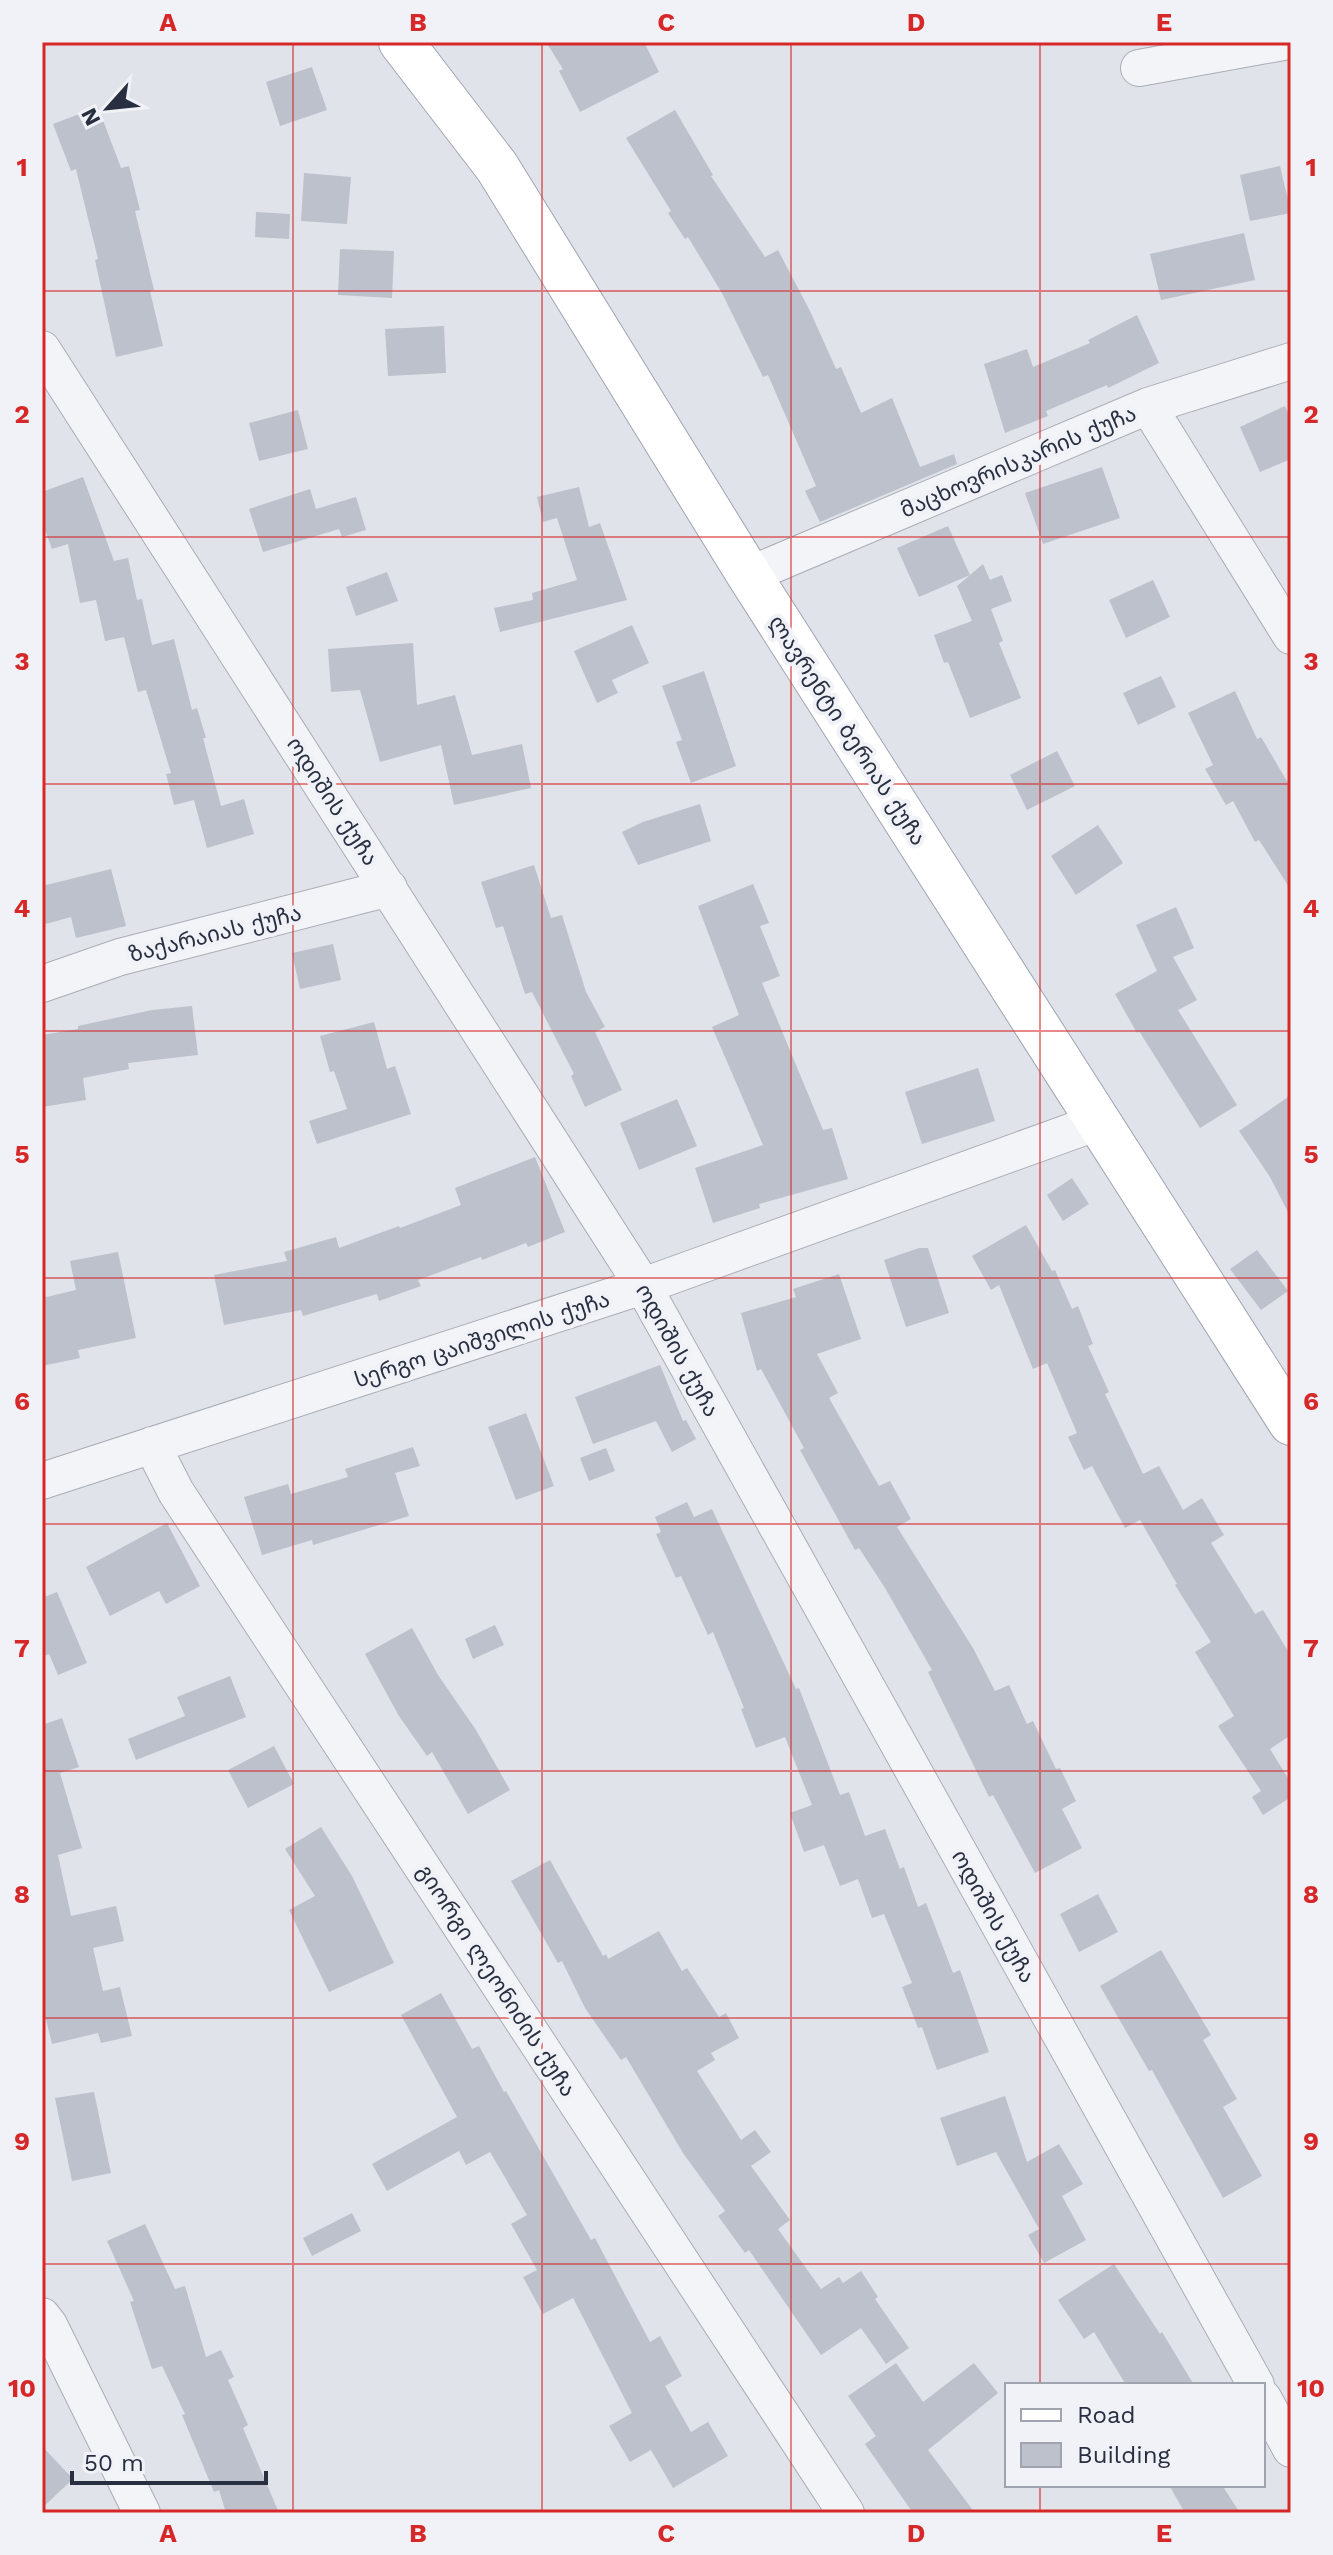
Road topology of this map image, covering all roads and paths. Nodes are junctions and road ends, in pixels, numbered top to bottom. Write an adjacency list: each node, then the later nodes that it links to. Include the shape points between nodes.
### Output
1 (401, 42): 8 (main road, ლავრენტი ბერიას ქუჩა, via 497,167)
2 (1283, 42): 3 (street)
3 (1198, 50): 4 (street)
4 (1139, 68)
5 (42, 349): 10 (street, ოდიშის ქუჩა)
6 (1291, 361): 7 (street, მაცხოვრისკარის ქუჩა)
7 (1148, 406): 8 (street, მაცხოვრისკარის ქუჩა); 9 (street)
8 (749, 575): 12 (main road, ლავრენტი ბერიას ქუჩა)
9 (1291, 636)
10 (389, 888): 11 (street, ზაქარაიას ქუჩა, via 120,957); 13 (street, ოდიშის ქუჩა)
11 (42, 984)
12 (1098, 1122): 13 (street, სერგო ცაიშვილის ქუჩა); 14 (main road, ლავრენტი ბერიას ქუჩა)
13 (643, 1286): 15 (street, სერგო ცაიშვილის ქუჩა); 18 (street, ოდიშის ქუჩა)
14 (1291, 1423)
15 (152, 1445): 16 (street, სერგო ცაიშვილის ქუჩა); 22 (street, გიორგი ლეონიძის ქუჩა, via 176,1492)
16 (42, 1481)
17 (42, 2316): 21 (street)
18 (1255, 2383)
19 (1265, 2402): 20 (street)
20 (1291, 2449)
21 (142, 2513)
22 (846, 2513)

